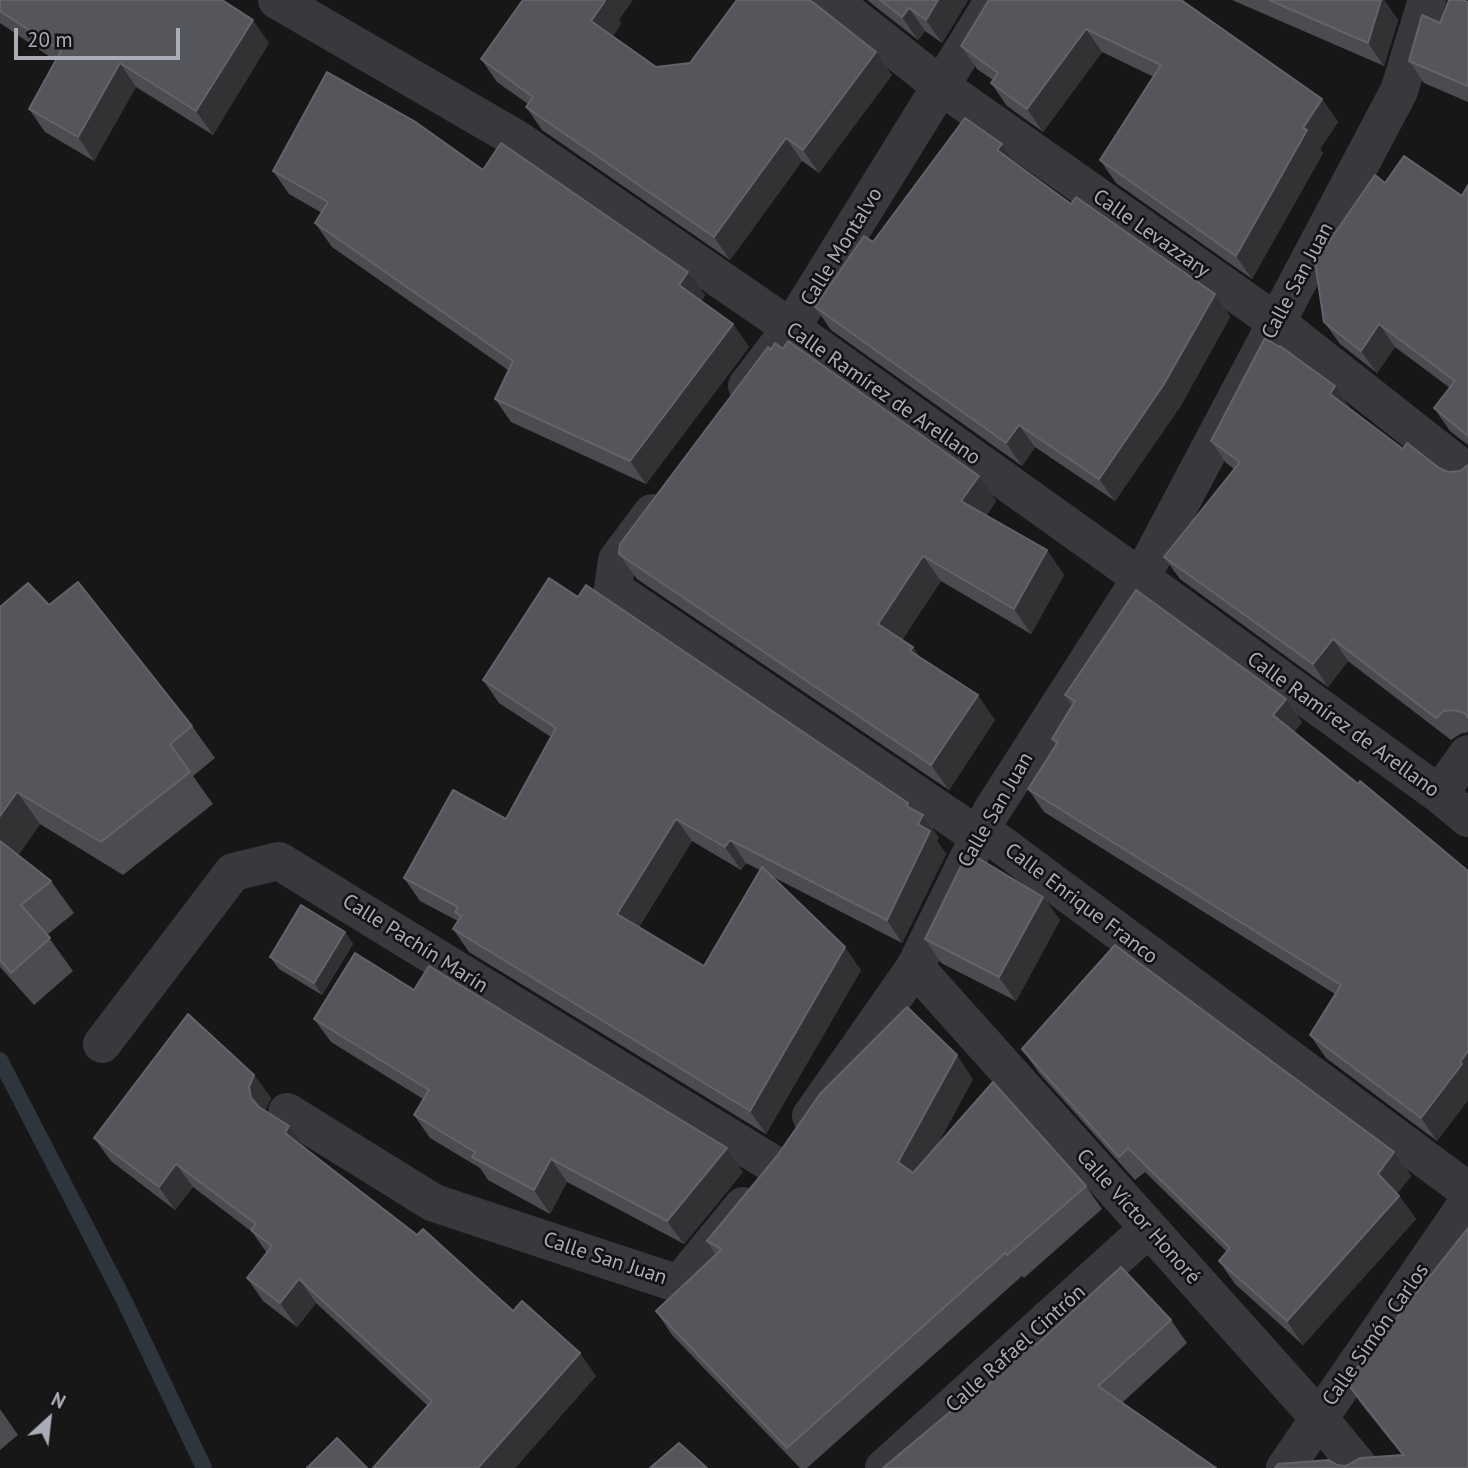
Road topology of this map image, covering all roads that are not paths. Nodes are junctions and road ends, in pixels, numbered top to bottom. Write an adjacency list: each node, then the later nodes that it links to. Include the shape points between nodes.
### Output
1 (277, 0): 7 (street, Calle Ramírez de Arellano, via 515,138)
2 (832, 0): 5 (street, Calle Levazzary)
3 (994, 0): 5 (street, Calle Montalvo)
4 (1427, 0): 6 (street, Calle San Juan, via 1399,91)
5 (943, 87): 6 (street, Calle Levazzary); 7 (street, Calle Montalvo)
6 (1276, 322): 9 (street, Calle Levazzary); 11 (street, Calle San Juan)
7 (791, 328): 8 (street, Calle Montalvo); 11 (street, Calle Ramírez de Arellano)
8 (724, 416)
9 (1468, 473)
10 (675, 482): 14 (street, Calle Enrique Franco, via 617,560 612,589)
11 (1142, 578): 13 (street, Calle Ramírez de Arellano); 14 (street, Calle San Juan)
12 (1468, 754): 13 (street)
13 (1454, 806)
14 (978, 836): 15 (street, Calle San Juan); 19 (street, Calle Enrique Franco, via 998,842)
15 (915, 968): 18 (street, Calle San Juan); 21 (street, Calle Víctor Honoré)
16 (102, 1044): 18 (street, Calle Pachín Marín, via 233,873 279,861)
17 (287, 1112): 18 (street, Calle San Juan, via 434,1203 680,1284)
18 (776, 1166)
19 (1468, 1191)
20 (1468, 1202): 22 (street, Calle Simón Carlos)
21 (1148, 1229): 22 (street, Calle Víctor Honoré); 23 (street, Calle Rafael Cintrón)
22 (1319, 1418): 24 (street, Calle Simón Carlos); 25 (street, Calle Víctor Honoré)
23 (884, 1468)
24 (1285, 1468)
25 (1360, 1468)

